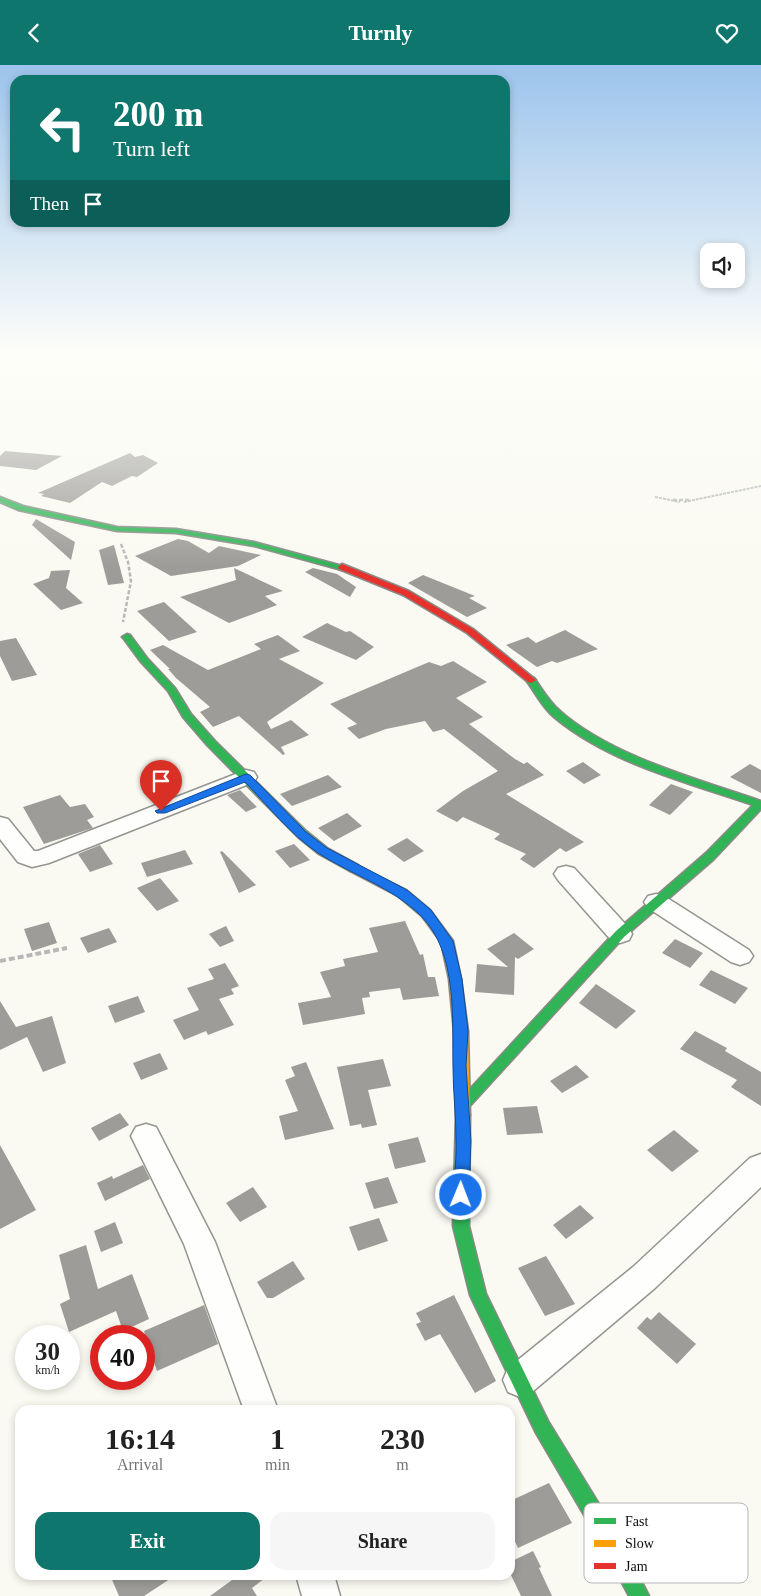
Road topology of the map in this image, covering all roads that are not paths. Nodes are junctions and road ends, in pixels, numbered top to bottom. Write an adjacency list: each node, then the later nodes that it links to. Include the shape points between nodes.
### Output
1 (0, 499): 6 (street, via 21,508 117,529 176,531 254,544 354,571 406,593 470,631 529,678 556,713 596,740 671,773 760,804 710,856)
2 (127, 637): 3 (street, via 211,743)
3 (246, 777): 4 (street, via 40,858 26,857); 9 (street, via 302,834 323,851 402,893 426,913 447,941 461,1031)
4 (0, 824)
5 (566, 874): 7 (street)
6 (656, 902): 7 (street); 8 (street)
7 (620, 934): 9 (street)
8 (740, 956)
9 (463, 1104): 12 (street, via 461,1226 478,1295)
10 (146, 1136): 13 (street, via 199,1242)
11 (761, 1167): 12 (street, via 723,1207 607,1311)
12 (520, 1381): 14 (street, via 542,1427)
13 (259, 1405)
14 (588, 1503)
15 (316, 1580): 17 (street)
16 (632, 1583): 18 (street)
17 (321, 1596)
18 (639, 1596)

